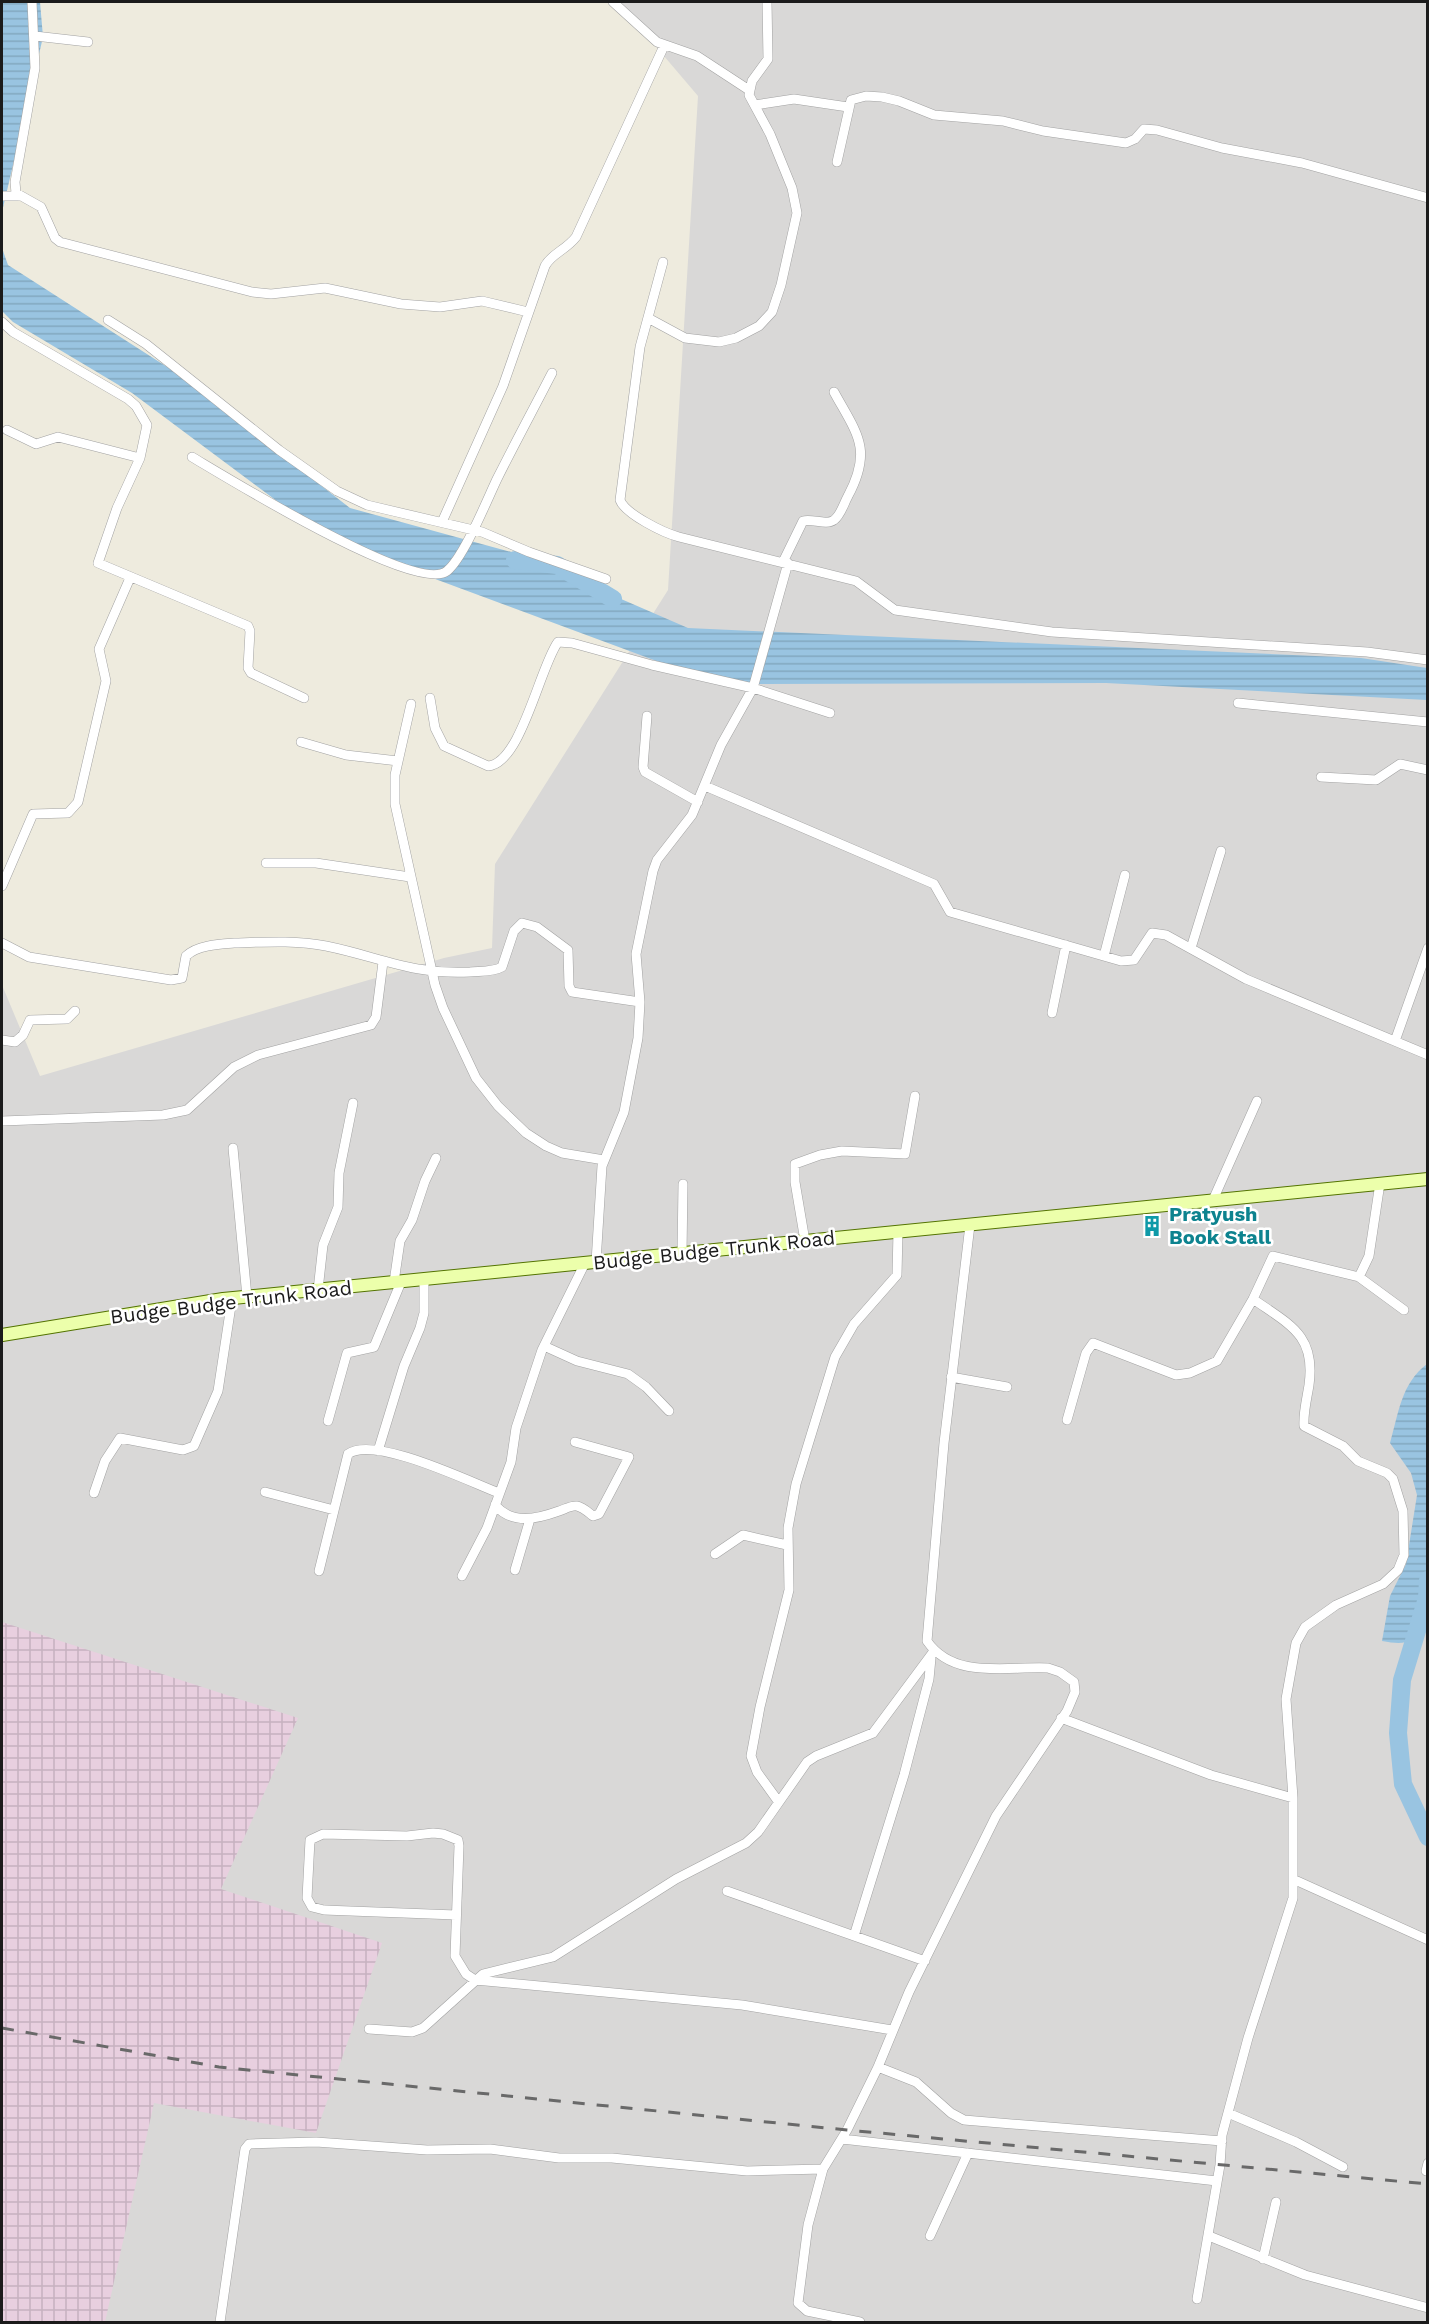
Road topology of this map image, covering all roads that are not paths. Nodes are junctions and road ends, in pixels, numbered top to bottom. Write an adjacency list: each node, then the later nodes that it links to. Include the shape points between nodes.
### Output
1 (32, 2): 4 (street)
2 (613, 2): 6 (street)
3 (767, 2): 7 (street, via 768,59)
4 (35, 36): 5 (street); 12 (street, via 33,85 15,182)
5 (88, 42)
6 (664, 46): 7 (street, via 697,56); 15 (street, via 576,237 564,251 548,260)
7 (749, 90): 8 (street)
8 (755, 105): 9 (street, via 794,99); 16 (street, via 792,188 798,213 772,312 759,326 719,342 686,338)
9 (848, 107): 10 (street); 13 (street, via 858,97 874,96 899,100 934,115 1003,121 1126,143 1144,129 1157,130 1222,148 1302,163)
10 (837, 162)
11 (2, 196): 12 (street)
12 (18, 196): 15 (street, via 41,207 60,242 252,292 271,294 325,288 401,304 440,307 482,301)
13 (1428, 198)
14 (663, 262): 16 (street)
15 (528, 312): 24 (street, via 503,387)
16 (648, 318): 26 (street, via 632,397 622,504 671,535)
17 (108, 320): 24 (street, via 146,344 337,491 367,505)
18 (2, 322): 23 (street, via 136,406 148,430)
19 (552, 373): 25 (street)
20 (834, 392): 26 (street, via 862,446 859,470 836,518 827,523 803,521)
21 (7, 430): 23 (street, via 36,444 58,438)
22 (192, 457): 25 (street, via 347,545 431,574 448,570)
23 (140, 458): 27 (street, via 98,559 102,566)
24 (442, 522): 25 (street)
25 (472, 532): 28 (street)
26 (786, 563): 29 (street, via 856,581 895,610 1002,626 1397,654); 30 (street)
27 (130, 579): 31 (street, via 248,626 251,673); 48 (street, via 99,649 106,681 78,802 68,813 33,814 29,818)
28 (606, 579)
29 (1428, 660)
30 (754, 684): 32 (street, via 558,642 526,721 494,766 444,746 435,728); 35 (street); 42 (street)
31 (304, 698)
32 (430, 698)
33 (1238, 703): 37 (street)
34 (411, 704): 39 (street)
35 (830, 713)
36 (647, 716): 43 (street, via 642,767)
37 (1428, 722)
38 (301, 742): 39 (street, via 346,755)
39 (398, 761): 47 (street, via 394,775 395,804)
40 (1428, 770): 41 (street, via 1400,764 1376,780)
41 (1322, 777)
42 (705, 786): 43 (street); 50 (street, via 934,884 950,912)
43 (698, 802): 56 (street, via 653,871 636,954)
44 (1221, 851): 51 (street)
45 (266, 863): 47 (street, via 316,863)
46 (1125, 875): 53 (street)
47 (410, 877): 55 (street)
48 (2, 886)
49 (2, 944): 54 (street, via 23,956 171,980 182,978 189,953 221,944 313,944)
50 (1066, 945): 53 (street); 58 (street)
51 (1191, 948): 53 (street, via 1166,935 1152,933 1134,960); 60 (street, via 1246,978)
52 (1428, 948): 60 (street)
53 (1104, 956)
54 (383, 962): 55 (street); 65 (street, via 376,1017 371,1025 292,1044 247,1060 187,1110 163,1115)
55 (431, 972): 56 (street, via 502,967 514,931 522,923 537,927 568,950 572,992); 68 (street, via 443,1008 476,1078 498,1106 546,1146 562,1153)
56 (640, 1002): 68 (street, via 638,1038 624,1113)
57 (75, 1011): 59 (street, via 67,1019 30,1020 15,1042)
58 (1052, 1013)
59 (2, 1040)
60 (1395, 1041): 61 (street)
61 (1428, 1055)
62 (915, 1096): 75 (street, via 905,1154 842,1151 795,1164)
63 (1257, 1101): 72 (street)
64 (353, 1103): 81 (street, via 339,1173 338,1207 323,1245)
65 (2, 1121)
66 (233, 1148): 82 (street)
67 (436, 1158): 80 (street, via 400,1241)
68 (604, 1160): 77 (street)
69 (1428, 1179): 71 (main road, Budge Budge Trunk Road)
70 (683, 1184): 76 (street)
71 (1380, 1184): 72 (main road, Budge Budge Trunk Road); 78 (street, via 1369,1256)
72 (1213, 1200): 73 (main road, Budge Budge Trunk Road)
73 (970, 1225): 74 (main road, Budge Budge Trunk Road); 88 (street)
74 (898, 1232): 75 (main road, Budge Budge Trunk Road); 101 (street, via 897,1275 854,1324 835,1357 796,1484)
75 (805, 1241): 76 (main road, Budge Budge Trunk Road)
76 (682, 1254): 77 (main road, Budge Budge Trunk Road)
77 (590, 1263): 79 (main road, Budge Budge Trunk Road); 87 (street)
78 (1359, 1277): 84 (street, via 1273,1256); 85 (street)
79 (424, 1279): 80 (main road, Budge Budge Trunk Road); 94 (street, via 420,1328)
80 (398, 1282): 81 (main road, Budge Budge Trunk Road); 92 (street, via 374,1347 347,1353)
81 (318, 1290): 82 (main road, Budge Budge Trunk Road)
82 (247, 1297): 83 (main road, Budge Budge Trunk Road)
83 (232, 1299): 86 (main road, Budge Budge Trunk Road); 95 (street, via 218,1391 194,1446 183,1450 120,1438 105,1461)
84 (1253, 1299): 91 (street, via 1217,1361 1190,1373 1176,1375 1098,1344 1089,1346); 108 (street, via 1291,1326 1308,1347 1311,1372 1304,1426 1342,1446 1366,1466 1388,1473 1397,1487 1405,1541 1402,1563 1391,1577 1336,1605 1299,1634 1286,1700)
85 (1404, 1310)
86 (2, 1335)
87 (544, 1346): 90 (street, via 572,1359 628,1374); 97 (street)
88 (951, 1377): 89 (street); 106 (street, via 927,1641)
89 (1008, 1387)
90 (669, 1411)
91 (1067, 1420)
92 (328, 1421)
93 (575, 1442): 100 (street, via 629,1457 601,1512 593,1516 573,1506)
94 (378, 1451): 97 (street, via 398,1454); 99 (street, via 356,1450 348,1454)
95 (94, 1492)
96 (265, 1492): 99 (street)
97 (499, 1493): 98 (street)
98 (495, 1505): 100 (street, via 511,1517); 105 (street)
99 (334, 1510): 104 (street)
100 (530, 1519): 103 (street)
101 (787, 1545): 102 (street, via 743,1535); 109 (street, via 789,1590 751,1756)
102 (715, 1554)
103 (515, 1570)
104 (319, 1571)
105 (462, 1576)
106 (933, 1653): 107 (street, via 976,1669 1032,1667 1060,1672 1076,1688); 109 (street, via 873,1733 807,1762); 113 (street, via 904,1775)
107 (1061, 1718): 108 (street, via 1211,1775); 115 (street, via 996,1816)
108 (1293, 1798): 110 (street)
109 (778, 1802): 116 (street, via 746,1843 676,1880 561,1953 494,1970)
110 (1295, 1880): 114 (street); 120 (street, via 1293,1898)
111 (726, 1891): 113 (street)
112 (456, 1915): 112 (street, via 459,1846 454,1837 433,1833 323,1834 310,1840 307,1898 312,1907); 116 (street, via 454,1956)
113 (854, 1936): 115 (street)
114 (1428, 1940)
115 (925, 1961): 118 (street)
116 (475, 1980): 117 (street, via 423,2028 412,2032); 118 (street, via 742,2005)
117 (369, 2029)
118 (892, 2030): 119 (street)
119 (878, 2067): 121 (street); 122 (street, via 916,2082 964,2120)
120 (1228, 2113): 122 (street); 124 (street)
121 (842, 2139): 123 (street); 125 (street)
122 (1222, 2140): 126 (street)
123 (968, 2153): 126 (street); 128 (street)
124 (1343, 2167)
125 (823, 2169): 133 (street, via 747,2171 612,2158 559,2158 490,2149 427,2150 316,2142 249,2144 245,2149); 134 (street, via 808,2225 798,2303 807,2311)
126 (1217, 2181): 129 (street)
127 (1276, 2202): 130 (street)
128 (930, 2236)
129 (1209, 2236): 130 (street); 131 (street)
130 (1263, 2259): 132 (street, via 1305,2275)
131 (1197, 2299)
132 (1428, 2308)
133 (220, 2322)
134 (860, 2322)

